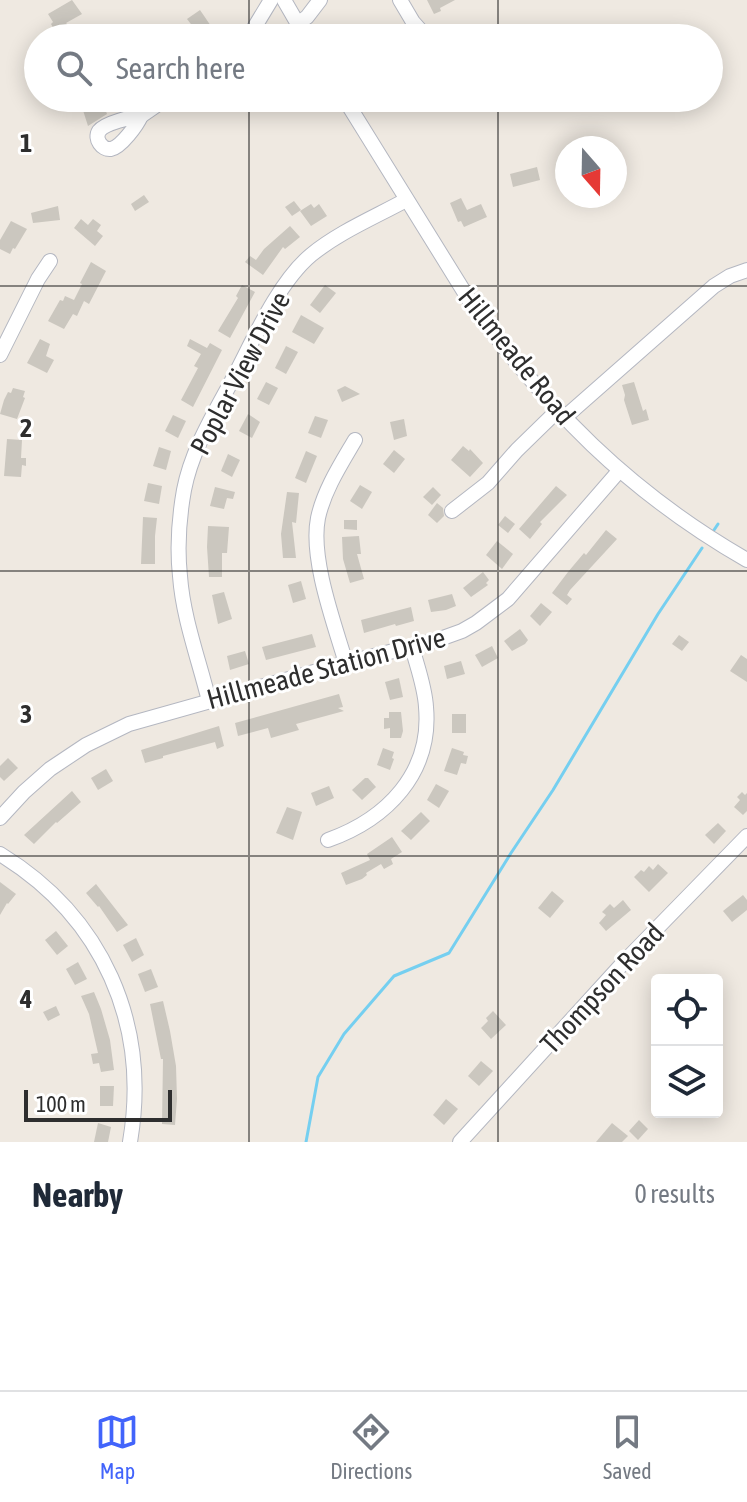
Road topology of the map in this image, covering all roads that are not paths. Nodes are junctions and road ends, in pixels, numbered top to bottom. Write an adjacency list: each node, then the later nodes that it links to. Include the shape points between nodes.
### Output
1 (271, 0): 5 (street)
2 (284, 0): 6 (street)
3 (320, 0): 6 (street)
4 (400, 0): 7 (street)
5 (256, 24)
6 (297, 24)
7 (415, 24)
8 (147, 112): 10 (street)
9 (353, 112): 11 (street, Hillmeade Road)
10 (141, 116)
11 (406, 200): 15 (street, Hillmeade Road, via 490,330); 22 (street, Poplar View Drive, via 324,246 295,272 249,347 193,458 184,490 180,579)
12 (50, 261): 14 (street)
13 (747, 270): 15 (street, via 714,286)
14 (0, 355)
15 (561, 415): 17 (street, Hillmeade Road); 18 (street)
16 (355, 440): 21 (street, via 321,507 316,537)
17 (619, 471): 19 (street, Hillmeade Road); 20 (street, Hillmeade Station Drive, via 500,605 462,631)
18 (452, 511)
19 (747, 560)
20 (412, 647): 21 (street, Hillmeade Station Drive); 25 (street, via 427,711 420,756 387,807)
21 (346, 663): 22 (street, Hillmeade Station Drive)
22 (209, 701): 23 (street, Hillmeade Station Drive, via 129,724 86,745 50,769)
23 (0, 818)
24 (747, 836): 28 (street, Thompson Road)
25 (328, 840)
26 (0, 854): 27 (street, via 68,909 113,980 133,1048)
27 (130, 1142)
28 (460, 1142)

